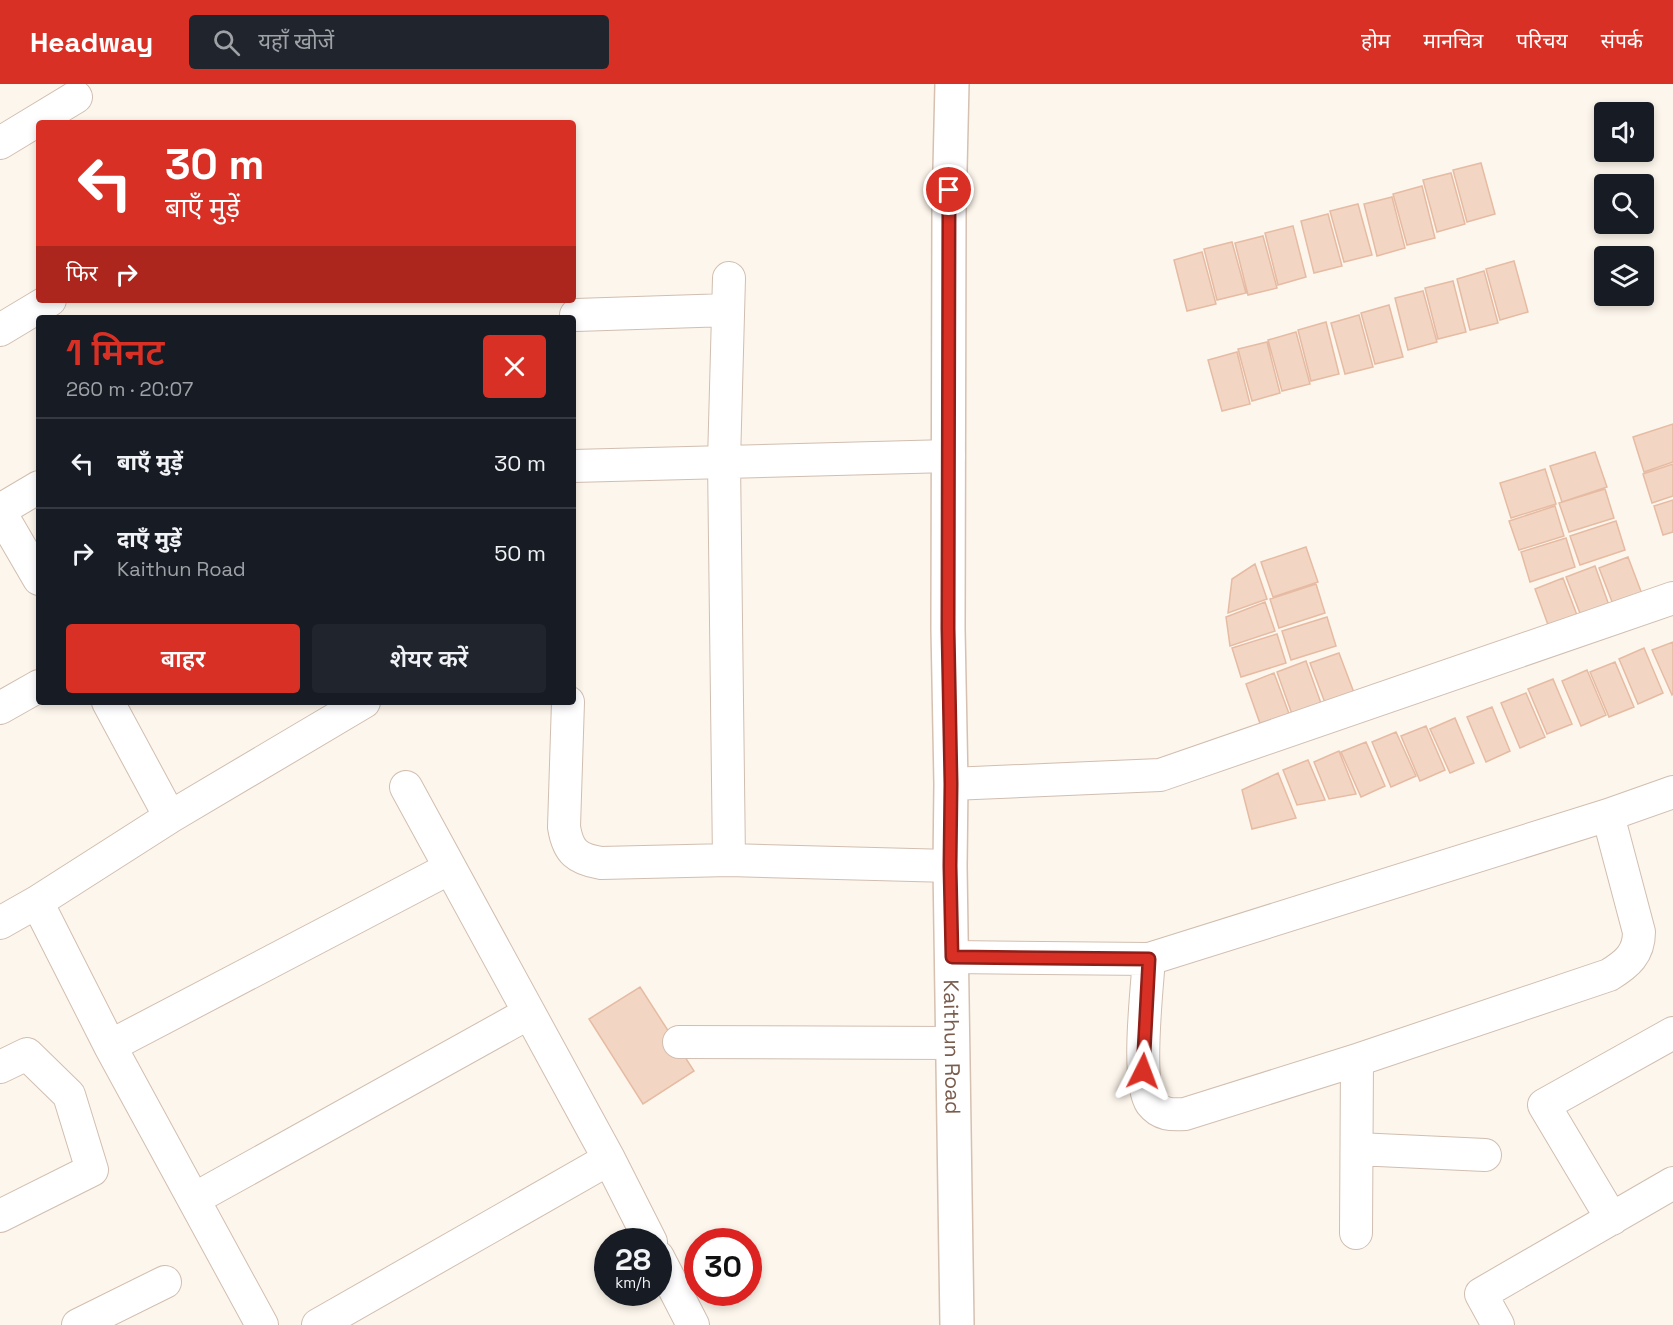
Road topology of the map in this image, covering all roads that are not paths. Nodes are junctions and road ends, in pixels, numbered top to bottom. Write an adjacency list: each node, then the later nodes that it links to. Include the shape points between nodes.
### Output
1 (951, 84): 11 (street, Kaithun Road)
2 (76, 97): 3 (street)
3 (38, 120)
4 (36, 121): 5 (street)
5 (0, 143)
6 (729, 278): 8 (street)
7 (45, 303): 10 (street)
8 (728, 310): 9 (street); 12 (street)
9 (576, 315)
10 (0, 330)
11 (949, 456): 12 (street); 23 (street, Kaithun Road)
12 (724, 461): 13 (street); 28 (street)
13 (576, 466)
14 (36, 490): 15 (street)
15 (0, 511): 16 (street)
16 (36, 574)
17 (1673, 598): 23 (street, via 1160,775)
18 (36, 688): 22 (street)
19 (110, 705): 27 (street)
20 (359, 705): 27 (street)
21 (568, 705): 28 (street, via 564,827 577,855 586,861 601,862)
22 (0, 708)
23 (951, 784): 29 (street, Kaithun Road)
24 (406, 787): 30 (street)
25 (1673, 792): 26 (street)
26 (1608, 815): 34 (street); 40 (street, via 1639,932 1635,953 1621,968)
27 (170, 817): 31 (street)
28 (729, 860): 29 (street)
29 (950, 866): 33 (street, Kaithun Road)
30 (450, 868): 35 (street); 39 (street)
31 (37, 902): 32 (street); 39 (street)
32 (0, 922)
33 (952, 957): 34 (street); 38 (street, Kaithun Road)
34 (1149, 959): 40 (street, via 1143,1071 1146,1092 1158,1110 1169,1115 1185,1114)
35 (529, 1013): 44 (street); 46 (street)
36 (1673, 1033): 48 (street, via 1544,1105)
37 (679, 1042): 38 (street)
38 (952, 1043): 57 (street, Kaithun Road)
39 (110, 1046): 46 (street)
40 (1357, 1060): 42 (street)
41 (0, 1067): 47 (street, via 27,1054 69,1095 92,1170)
42 (1357, 1149): 43 (street); 50 (street)
43 (1485, 1155)
44 (609, 1159): 49 (street); 55 (street)
45 (1673, 1184): 48 (street)
46 (194, 1199): 54 (street)
47 (0, 1216)
48 (1612, 1219): 58 (street, via 1481,1294)
49 (644, 1228)
50 (1356, 1233)
51 (165, 1282): 53 (street)
52 (672, 1285): 56 (street)
53 (78, 1325)
54 (262, 1325)
55 (318, 1325)
56 (692, 1325)
57 (957, 1325)
58 (1498, 1325)

